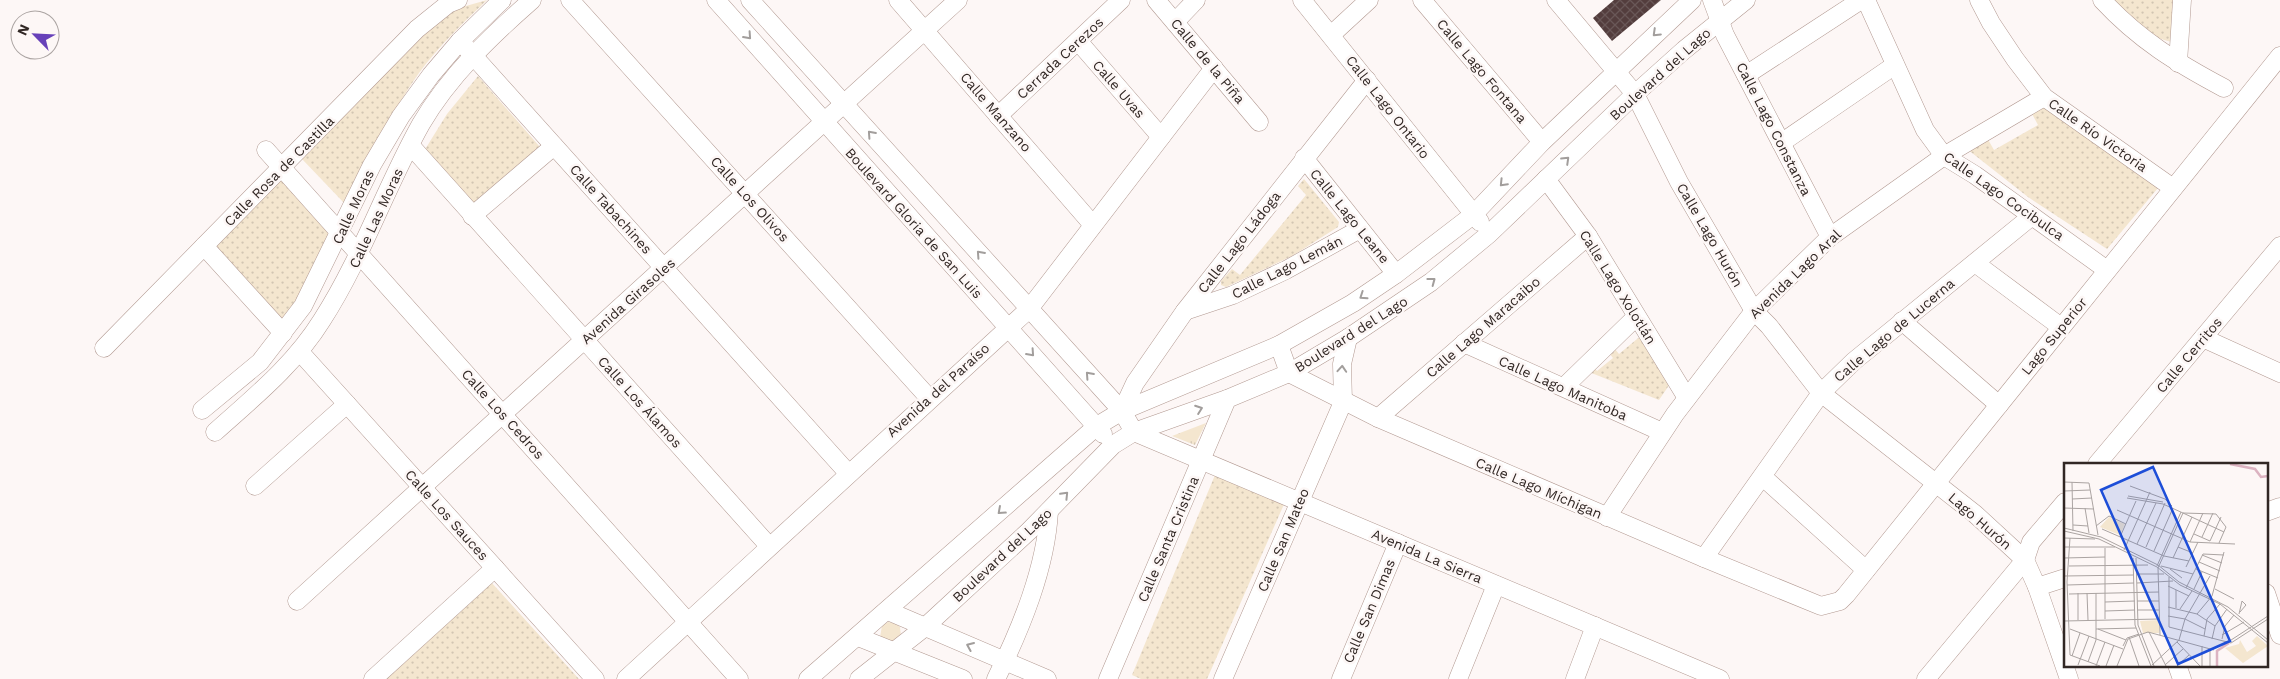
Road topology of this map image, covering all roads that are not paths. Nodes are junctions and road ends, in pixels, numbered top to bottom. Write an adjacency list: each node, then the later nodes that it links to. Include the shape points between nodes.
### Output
1 (458, 0): 53 (street, Calle Rosa de Castilla, via 448,4 417,30)
2 (502, 0): 28 (street, Calle Moras)
3 (532, 0): 31 (street, Calle Las Moras)
4 (570, 0): 56 (street, Calle Los Olivos)
5 (716, 0): 43 (street, Boulevard Gloria de San Luis, one-way to 43)
6 (750, 0): 41 (street, Boulevard Gloria de San Luis)
7 (898, 0): 26 (street, Calle Manzano)
8 (958, 0): 26 (street, Avenida Girasoles)
9 (1121, 0): 29 (street, Cerrada Cerezos)
10 (1156, 0): 25 (street, Calle de la Piña)
11 (1196, 0): 25 (street)
12 (1302, 0): 27 (street, Calle Lago Ontario)
13 (1369, 0): 27 (street)
14 (1422, 0): 46 (street, Calle Lago Fontana)
15 (1556, 0): 35 (street, Calle Lago Hurón)
16 (1692, 0): 35 (street, Boulevard del Lago, one-way to 35)
17 (1712, 0): 24 (street, Calle Lago Constanza)
18 (1746, 0): 24 (street, Boulevard del Lago)
19 (1861, 0): 36 (street)
20 (1866, 0): 33 (street, Calle Lago Cocibulca)
21 (1979, 0): 40 (street, Calle Río Victoria, via 2005,45)
22 (2102, 0): 32 (street, via 2142,39)
23 (2182, 0): 32 (street)
24 (1720, 20): 36 (street, Calle Lago Constanza); 39 (street, Boulevard del Lago)
25 (1175, 22): 34 (street, Calle de la Piña)
26 (925, 30): 41 (street, Avenida Girasoles); 42 (street, Calle Manzano)
27 (1331, 35): 37 (street, Calle Lago Ontario)
28 (460, 41): 31 (street, Calle Tabachines); 65 (street, Calle Moras, via 430,75 372,165)
29 (1078, 41): 42 (street, Cerrada Cerezos); 45 (street, Calle Uvas)
30 (2280, 56): 55 (street, Lago Superior)
31 (474, 57): 48 (street, Calle Las Moras, via 441,95 421,124); 49 (street, Calle Tabachines)
32 (2178, 63): 38 (street)
33 (1895, 65): 47 (street); 51 (street, Calle Lago Cocibulca, via 1925,130)
34 (1214, 68): 44 (street, Calle de la Piña); 45 (street, Avenida del Paraíso)
35 (1616, 71): 39 (street, Calle Lago Hurón); 46 (street, Boulevard del Lago)
36 (1746, 75): 47 (street, Calle Lago Constanza)
37 (1367, 80): 52 (street, Calle Lago Ládoga); 57 (street, Calle Lago Ontario)
38 (2224, 88)
39 (1635, 94): 54 (street, Boulevard del Lago, one-way to 39); 74 (street, Calle Lago Hurón, via 1679,182)
40 (2044, 97): 51 (street, Avenida Lago Aral); 55 (street, Calle Río Victoria)
41 (844, 104): 43 (street, Avenida Girasoles); 72 (street, Boulevard Gloria de San Luis, one-way to 41)
42 (998, 116): 60 (street, Calle Manzano)
43 (824, 122): 56 (street, Avenida Girasoles); 77 (street, Boulevard Gloria de San Luis)
44 (1259, 122)
45 (1161, 136): 60 (street, Avenida del Paraíso)
46 (1542, 142): 57 (street, Boulevard del Lago, one-way to 57)
47 (1781, 143): 64 (street, Calle Lago Constanza)
48 (411, 146): 58 (street, Calle Los Álamos); 65 (street, Calle Las Moras, via 370,228)
49 (554, 146): 58 (street); 69 (street, Calle Tabachines)
50 (266, 150): 53 (street, Calle Los Cedros)
51 (1944, 156): 59 (street, Calle Lago Cocibulca); 64 (street, Avenida Lago Aral)
52 (1304, 158): 61 (street, Calle Lago Leane); 73 (street, Calle Lago Ládoga)
53 (282, 168): 65 (street, Calle Los Cedros); 66 (street, Calle Rosa de Castilla)
54 (1546, 179): 62 (street, Boulevard del Lago); 63 (street, Calle Lago Xolotlán)
55 (2173, 188): 70 (street, Lago Superior)
56 (745, 194): 69 (street, Avenida Girasoles); 91 (street, Calle Los Olivos)
57 (1473, 214): 62 (street, Calle Lago Ontario); 71 (street, Boulevard del Lago)
58 (472, 216): 82 (street, Calle Los Álamos)
59 (2032, 216): 68 (street, Calle Lago de Lucerna); 70 (street, Calle Lago Cocibulca)
60 (1093, 225): 72 (street, Avenida del Paraíso)
61 (1360, 229): 71 (street, Calle Lago Leane); 73 (street, Calle Lago Lemán, via 1233,295)
62 (1489, 234): 80 (street, Boulevard del Lago, one-way to 62, via 1431,282)
63 (1588, 236): 75 (street, Calle Lago Xolotlán); 83 (street, Calle Lago Maracaibo)
64 (1830, 237): 74 (street, Avenida Lago Aral)
65 (350, 243): 79 (street, Calle Moras); 86 (street, Calle Las Moras, via 322,321); 99 (street, Calle Los Cedros)
66 (204, 246): 79 (street); 85 (street, Calle Rosa de Castilla)
67 (2277, 255): 81 (street, Calle Cerritos)
68 (1975, 263): 76 (street, Calle Lago de Lucerna); 78 (street)
69 (664, 268): 82 (street, Avenida Girasoles); 108 (street, Calle Tabachines)
70 (2107, 270): 78 (street, Lago Superior)
71 (1396, 274): 84 (street, Boulevard del Lago, one-way to 84)
72 (1029, 308): 77 (street, Avenida del Paraíso); 98 (street, Boulevard Gloria de San Luis, one-way to 72)
73 (1185, 311): 98 (street, Calle Lago Ládoga, via 1135,382)
74 (1754, 311): 90 (street, Calle Lago Hurón); 92 (street, Avenida Lago Aral)
75 (1636, 317): 89 (street); 92 (street, Calle Lago Xolotlán)
76 (1902, 321): 90 (street, Calle Lago de Lucerna); 96 (street)
77 (1008, 327): 91 (street, Avenida del Paraíso); 101 (street, Boulevard Gloria de San Luis, one-way to 101)
78 (2062, 327): 96 (street, Lago Superior)
79 (284, 333): 97 (street, Calle Moras, via 260,362)
80 (1348, 338): 87 (street, Boulevard del Lago); 94 (street, one-way to 80, via 1342,364)
81 (2203, 338): 88 (street); 107 (street, Calle Cerritos)
82 (585, 340): 99 (street, Avenida Girasoles); 120 (street, Calle Los Álamos)
83 (1464, 343): 89 (street, Calle Lago Manitoba); 100 (street, Calle Lago Maracaibo)
84 (1279, 345): 87 (street); 98 (street, Boulevard del Lago)
85 (104, 348)
86 (300, 352): 95 (street, Calle Los Sauces); 102 (street, Calle Las Moras)
87 (1288, 373): 93 (street, Boulevard del Lago); 94 (street, Calle Lago Míchigan)
88 (2280, 373)
89 (1564, 387): 104 (street, Calle Lago Manitoba)
90 (1821, 393): 109 (street, Calle Lago de Lucerna); 110 (street, Calle Lago Hurón)
91 (929, 398): 108 (street, Avenida del Paraíso)
92 (1687, 398): 104 (street, Avenida Lago Aral)
93 (1228, 399): 103 (street, Boulevard del Lago, one-way to 93); 106 (street, Calle Santa Cristina)
94 (1343, 402): 100 (street, Calle Lago Míchigan); 113 (street, Calle San Mateo)
95 (347, 404): 111 (street); 112 (street, Calle Los Sauces)
96 (1999, 405): 110 (street, Lago Superior)
97 (202, 410)
98 (1122, 411): 101 (street, Boulevard del Lago); 103 (street, Boulevard Gloria de San Luis)
99 (503, 414): 112 (street, Avenida Girasoles); 132 (street, Calle Los Cedros)
100 (1378, 418): 118 (street, Calle Lago Míchigan)
101 (1097, 426): 105 (street, Boulevard Gloria de San Luis); 131 (street, Boulevard del Lago, one-way to 131)
102 (215, 432)
103 (1134, 432): 105 (street, Boulevard del Lago); 106 (street, Avenida La Sierra)
104 (1662, 432): 118 (street, Avenida Lago Aral)
105 (1113, 445): 116 (street, Boulevard del Lago, one-way to 105)
106 (1201, 461): 113 (street, Avenida La Sierra); 152 (street, Calle Santa Cristina)
107 (2098, 463)
108 (848, 473): 120 (street, Avenida del Paraíso)
109 (1762, 477): 121 (street, Calle Lago de Lucerna); 124 (street)
110 (1935, 482): 122 (street, Lago Hurón); 124 (street, Lago Superior)
111 (255, 486)
112 (422, 488): 123 (street, Calle Los Sauces); 129 (street, Avenida Girasoles)
113 (1300, 502): 119 (street, Avenida La Sierra); 153 (street, Calle San Mateo)
114 (2064, 503): 122 (street, via 2031,542)
115 (2280, 507): 117 (street)
116 (1049, 511): 134 (street, Boulevard del Lago); 138 (street, via 1044,556)
117 (2268, 511)
118 (1607, 517): 121 (street, Calle Lago Míchigan)
119 (1398, 543): 126 (street, Avenida La Sierra); 154 (street, Calle San Dimas)
120 (769, 546): 132 (street, Avenida del Paraíso)
121 (1704, 558): 130 (street, Calle Lago Míchigan)
122 (2025, 560): 127 (street); 158 (street)
123 (495, 568): 143 (street); 144 (street, Calle Los Sauces)
124 (1866, 570): 130 (street, Lago Superior, via 1840,601)
125 (2064, 578): 127 (street)
126 (1496, 585): 133 (street, Avenida La Sierra); 155 (street)
127 (2037, 587): 139 (street)
128 (2268, 599): 135 (street)
129 (297, 602)
130 (1821, 606)
131 (888, 611): 134 (street); 136 (street, Boulevard del Lago)
132 (688, 621): 145 (street, Avenida del Paraíso); 146 (street, Calle Los Cedros)
133 (1595, 626): 142 (street, Avenida La Sierra); 156 (street)
134 (925, 627): 137 (street, Boulevard del Lago); 138 (street, one-way to 134)
135 (2280, 635)
136 (858, 637): 137 (street); 147 (street, Boulevard del Lago)
137 (893, 652): 148 (street, Boulevard del Lago); 149 (street)
138 (1005, 661): 150 (street); 151 (street)
139 (2064, 665)
140 (2064, 666): 159 (street)
141 (2177, 666): 160 (street)
142 (1696, 674): 157 (street, Avenida La Sierra)
143 (373, 679)
144 (595, 679)
145 (626, 679)
146 (739, 679)
147 (808, 679)
148 (859, 679)
149 (963, 679)
150 (996, 679)
151 (1047, 679)
152 (1108, 679)
153 (1223, 679)
154 (1341, 679)
155 (1458, 679)
156 (1575, 679)
157 (1720, 679)
158 (1926, 679)
159 (2069, 679)
160 (2182, 679)

